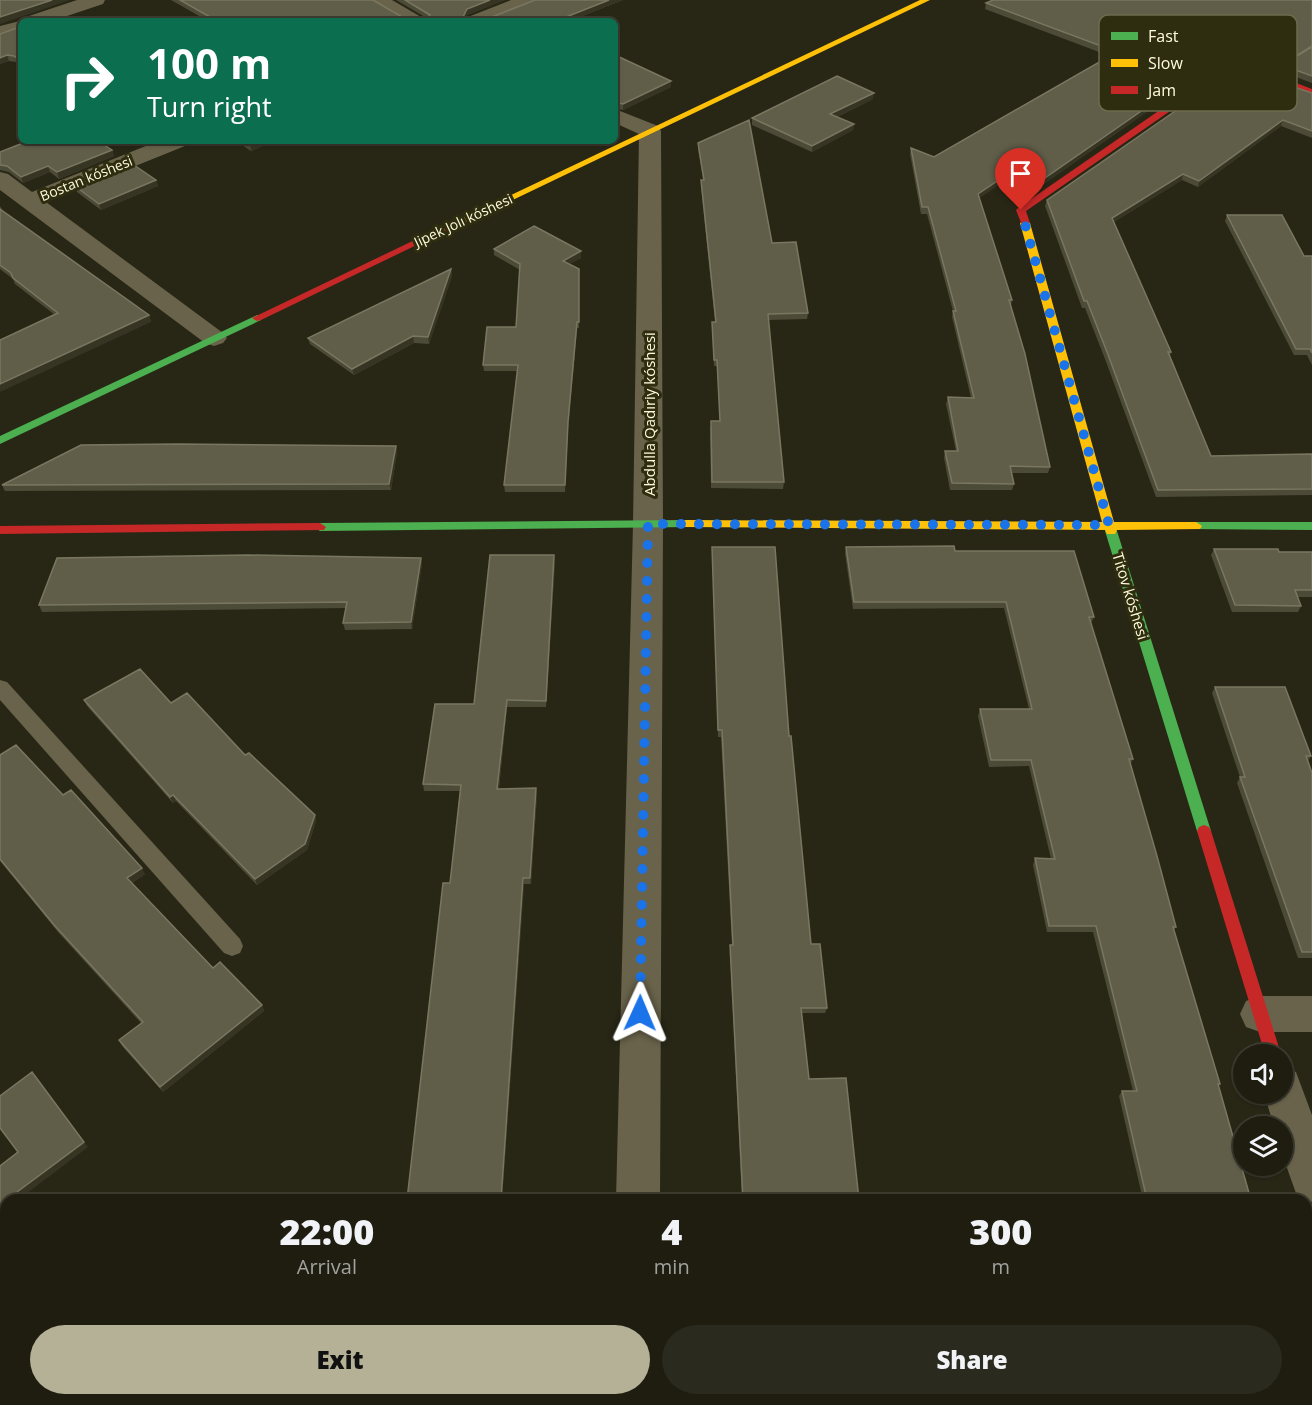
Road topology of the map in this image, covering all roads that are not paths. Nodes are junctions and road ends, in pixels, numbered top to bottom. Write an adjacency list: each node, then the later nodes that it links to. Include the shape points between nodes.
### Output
1 (96, 0): 5 (street)
2 (378, 0): 6 (street)
3 (528, 0): 7 (street)
4 (926, 0): 14 (street, Jipek Jolı kóshesi)
5 (42, 18)
6 (412, 18)
7 (483, 18)
8 (18, 26): 9 (street)
9 (0, 32)
10 (1297, 86): 11 (street, Titov kóshesi)
11 (1312, 92)
12 (1164, 111): 21 (street, Titov kóshesi, via 1021,210)
13 (618, 116): 14 (street)
14 (650, 131): 18 (street, Jipek Jolı kóshesi); 20 (street, Abdulla Qadıriy kóshesi)
15 (170, 144): 17 (street, Bostan kóshesi)
16 (0, 179): 17 (street)
17 (29, 201): 18 (street)
18 (214, 338): 19 (street, Jipek Jolı kóshesi)
19 (0, 440)
20 (648, 524): 21 (street); 23 (street); 31 (street, Abdulla Qadıriy kóshesi)
21 (1109, 525): 22 (street); 26 (street, Titov kóshesi)
22 (1312, 526)
23 (0, 530)
24 (0, 687): 25 (lane)
25 (232, 946)
26 (1260, 1014): 27 (street); 28 (street, Titov kóshesi)
27 (1312, 1014)
28 (1270, 1044)
29 (1288, 1104): 30 (street)
30 (1312, 1181)
31 (638, 1194)

